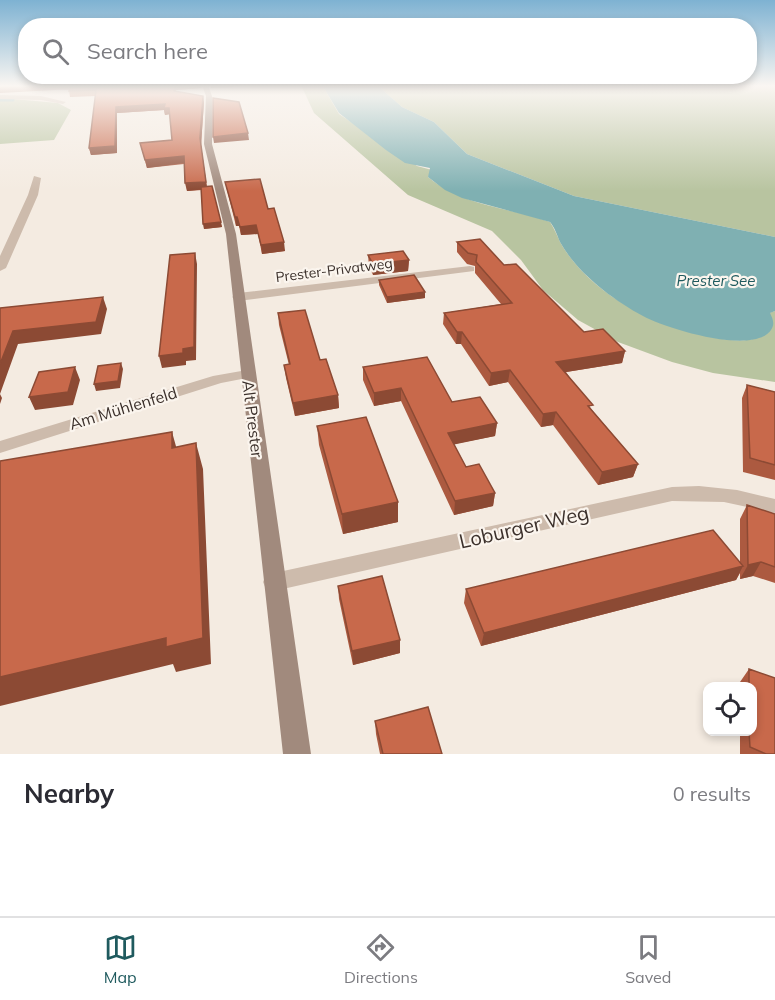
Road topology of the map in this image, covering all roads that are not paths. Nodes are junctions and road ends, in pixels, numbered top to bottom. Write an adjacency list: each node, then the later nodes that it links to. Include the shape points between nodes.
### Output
1 (208, 120): 5 (main road, Alt Prester, via 208,144 231,234)
2 (37, 178): 3 (street)
3 (0, 268)
4 (470, 269): 5 (street, Prester-Privatweg)
5 (238, 297): 6 (main road, Alt Prester)
6 (247, 374): 7 (street, Am Mühlenfeld, via 218,379); 9 (main road, Alt Prester)
7 (0, 447)
8 (775, 506): 9 (street, Loburger Weg, via 703,491 672,494)
9 (274, 582): 10 (main road, Alt Prester)
10 (297, 754)

